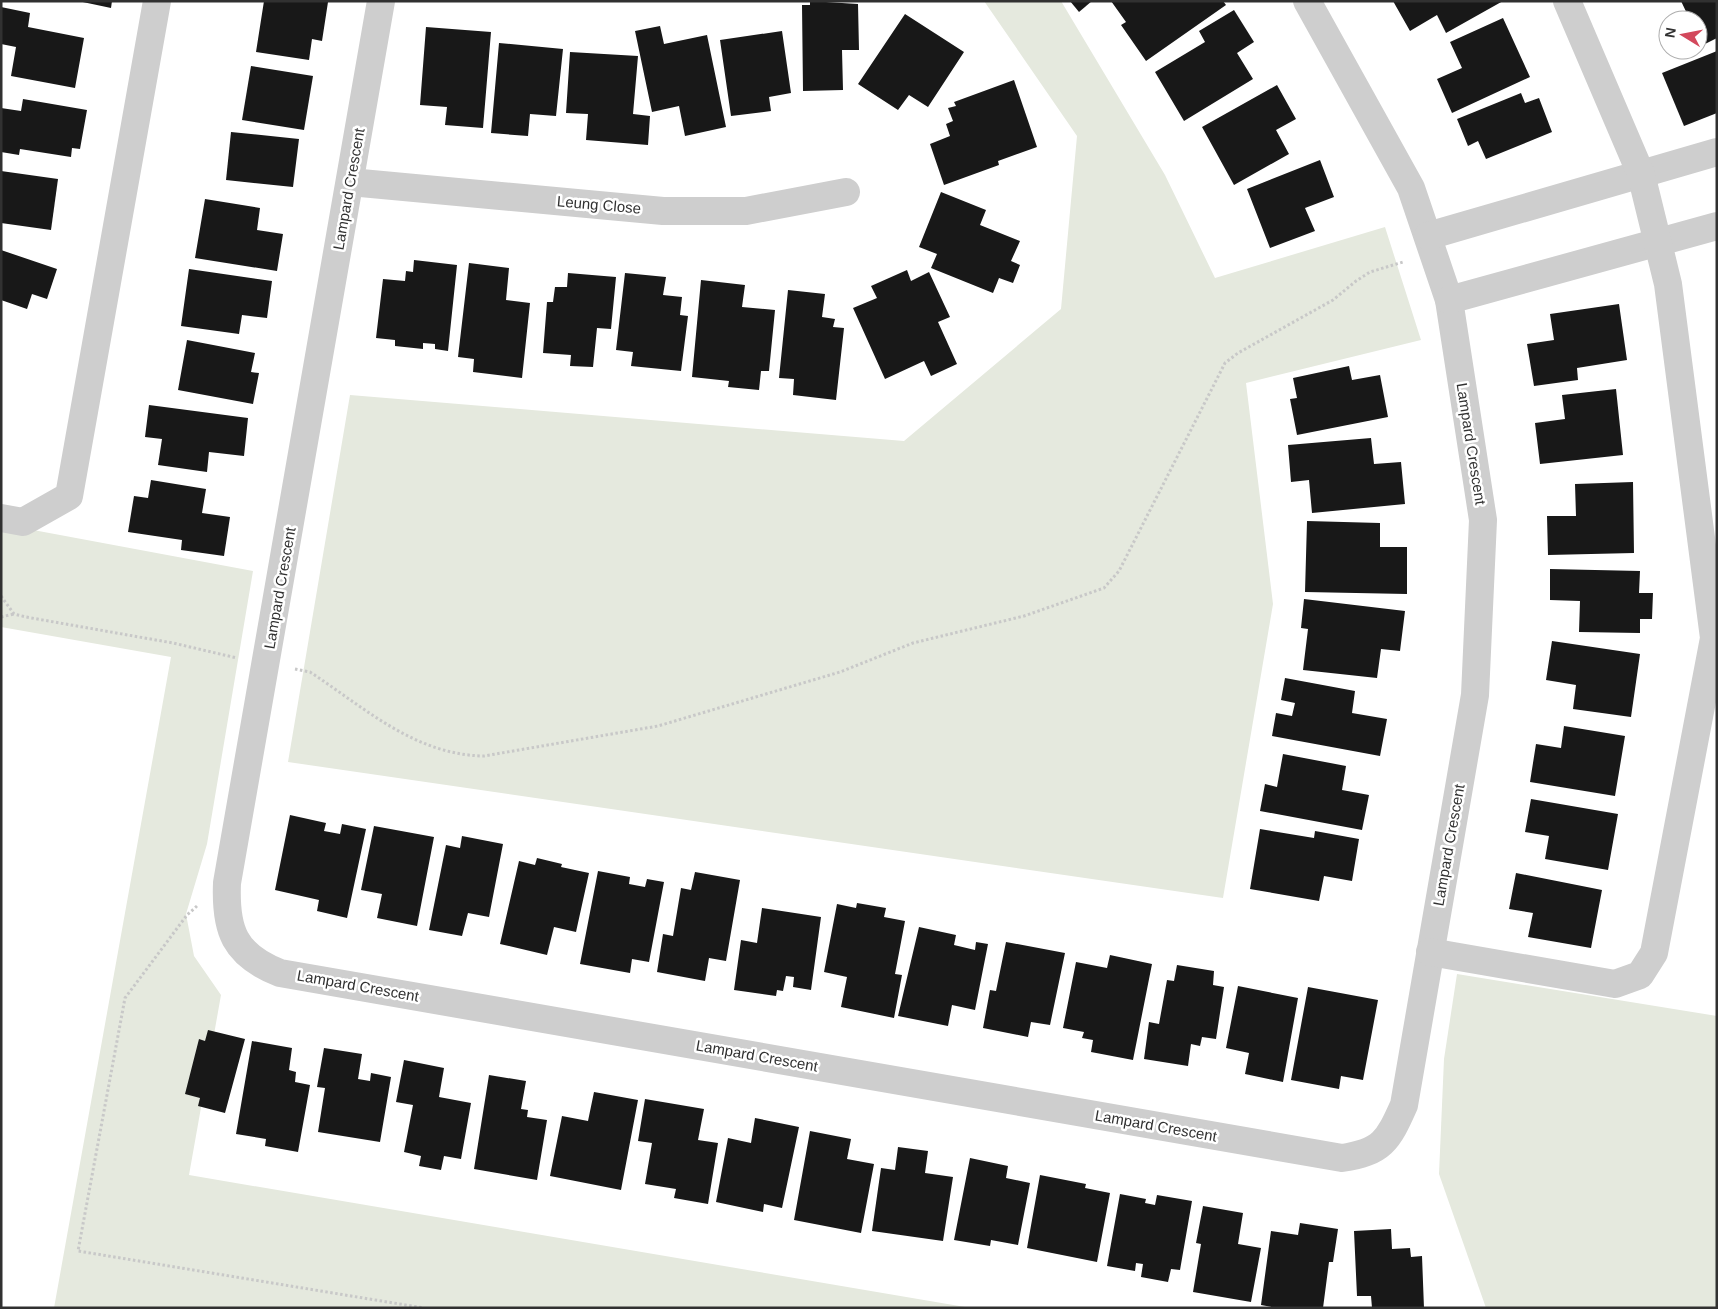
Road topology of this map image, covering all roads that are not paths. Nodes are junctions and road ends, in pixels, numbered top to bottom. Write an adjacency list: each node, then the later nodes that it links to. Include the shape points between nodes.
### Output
1 (157, 1): 13 (street, via 69,496 23,522)
2 (381, 1): 7 (street, Lampard Crescent)
3 (1307, 1): 11 (street, Lampard Crescent, via 1411,188)
4 (1567, 1): 6 (street)
5 (1717, 152): 6 (street)
6 (1641, 174): 10 (street); 11 (street)
7 (350, 182): 8 (street, Leung Close, via 663,211 746,211); 14 (street, Lampard Crescent, via 227,883 228,922 234,940 246,954 265,967 280,972 1342,1158 1364,1155 1376,1148 1395,1125 1404,1105)
8 (846, 192)
9 (1717, 226): 10 (street)
10 (1658, 243): 12 (street); 14 (street, via 1668,284 1714,638 1654,953 1640,975 1615,984)
11 (1431, 244): 12 (street, Lampard Crescent)
12 (1449, 300): 14 (street, Lampard Crescent, via 1483,520 1475,695)
13 (1, 518)
14 (1430, 952)

